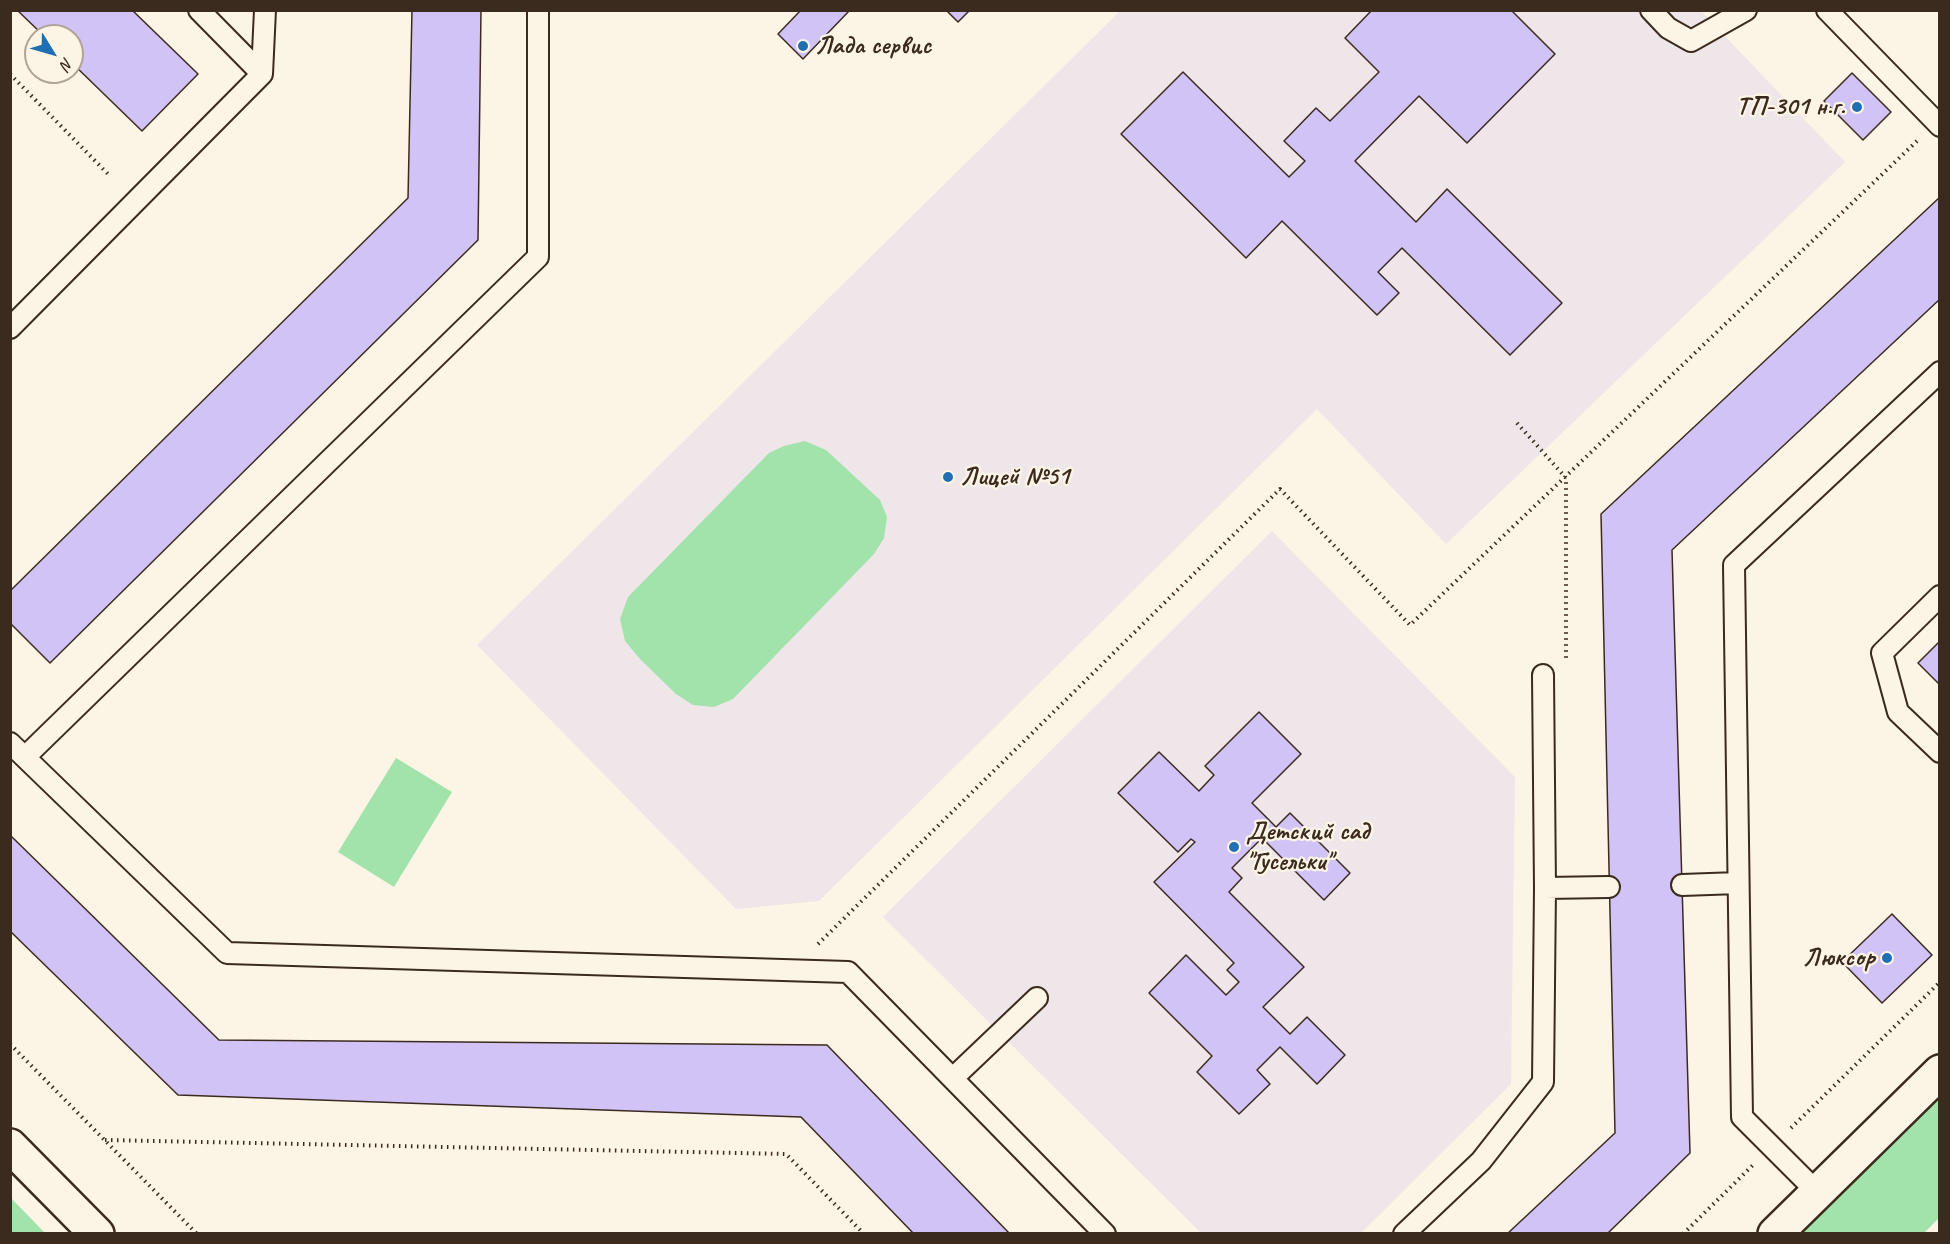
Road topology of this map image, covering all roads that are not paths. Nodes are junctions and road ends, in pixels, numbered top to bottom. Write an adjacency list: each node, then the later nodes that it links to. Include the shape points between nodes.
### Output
1 (199, 10): 7 (lane)
2 (265, 10): 7 (lane)
3 (538, 10): 15 (lane, via 538,257)
4 (1651, 10): 5 (lane, via 1668,28 1691,41)
5 (1746, 10)
6 (1827, 10): 8 (lane)
7 (262, 74): 9 (lane)
8 (1938, 125)
9 (14, 316)
10 (1940, 372): 16 (lane, via 1734,566)
11 (1940, 596): 14 (lane, via 1882,653 1898,712)
12 (1543, 675): 19 (lane)
13 (10, 743): 15 (lane)
14 (1940, 752)
15 (26, 757): 22 (lane, via 227,953 848,972)
16 (1738, 883): 17 (lane); 24 (lane, via 1742,1117)
17 (1682, 885)
18 (1609, 887): 19 (lane)
19 (1545, 888): 27 (lane, via 1543,1082 1481,1161)
20 (1037, 998): 22 (lane)
21 (1940, 1071): 24 (street)
22 (953, 1078): 26 (lane)
23 (10, 1146): 25 (street)
24 (1817, 1192): 28 (street)
25 (97, 1233)
26 (1105, 1233)
27 (1404, 1233)
28 (1775, 1233)

